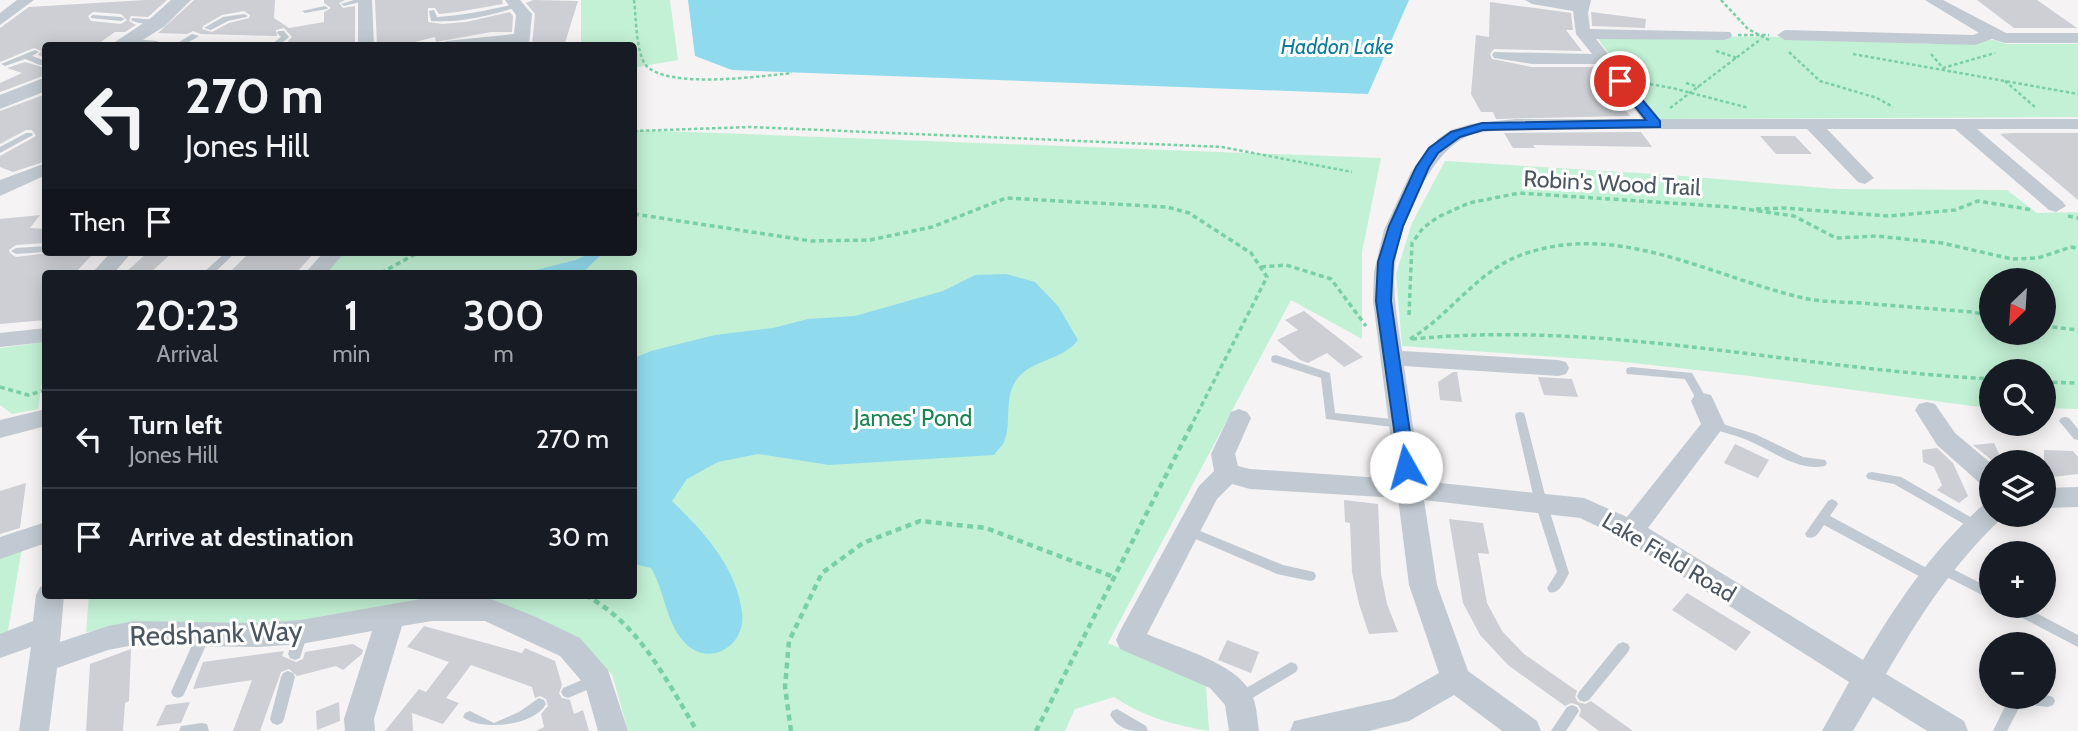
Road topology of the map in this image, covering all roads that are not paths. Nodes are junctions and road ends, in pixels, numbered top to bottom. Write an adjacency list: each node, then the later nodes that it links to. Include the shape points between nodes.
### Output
1 (27, 0): 15 (street)
2 (181, 0): 17 (street)
3 (305, 0): 10 (lane, via 305,14)
4 (365, 0): 8 (lane); 28 (street)
5 (1532, 0): 9 (street)
6 (1932, 0): 21 (street)
7 (515, 2): 11 (lane, via 497,12 450,18 434,19); 29 (street, via 524,13)
8 (344, 4)
9 (1582, 4): 20 (street, via 1579,22)
10 (325, 8)
11 (432, 11)
12 (244, 16): 18 (lane)
13 (93, 17): 14 (lane)
14 (121, 19)
15 (0, 20)
16 (135, 20): 17 (lane)
17 (158, 22): 25 (street)
18 (208, 28)
19 (281, 33): 27 (lane, via 285,37)
20 (1584, 34): 22 (street); 34 (street)
21 (1992, 34): 24 (street); 30 (street, via 1975,40 1890,39 1863,32)
22 (1724, 35)
23 (195, 36): 26 (lane)
24 (2078, 38)
25 (124, 42)
26 (184, 42)
27 (278, 42)
28 (366, 42)
29 (522, 42)
30 (1782, 43)
31 (35, 52): 33 (lane)
32 (1500, 55): 34 (street, via 1532,60)
33 (25, 57): 35 (lane); 36 (lane)
34 (1603, 59): 39 (street)
35 (5, 64)
36 (42, 71)
37 (42, 74): 38 (street)
38 (0, 103)
39 (1658, 119): 41 (street); 59 (street, via 1482,126 1456,135 1434,150 1396,226 1385,262 1384,301)
40 (2078, 124): 42 (street)
41 (1813, 125): 42 (street); 46 (street)
42 (1962, 126): 48 (street, via 2023,177)
43 (29, 135): 44 (lane)
44 (0, 150)
45 (42, 170): 47 (street)
46 (1863, 178)
47 (1, 186)
48 (2055, 211)
49 (42, 249): 50 (lane)
50 (16, 251)
51 (118, 256): 54 (street)
52 (227, 256): 55 (lane)
53 (331, 256): 56 (street)
54 (105, 270)
55 (211, 270)
56 (318, 270)
57 (42, 335): 58 (street)
58 (0, 340)
59 (1398, 348): 61 (street); 69 (street)
60 (1276, 359): 69 (lane, via 1326,376 1329,416)
61 (1558, 368)
62 (1631, 371): 63 (lane, via 1682,374 1692,379)
63 (1703, 401): 70 (street)
64 (1927, 410): 74 (street, via 1946,439)
65 (1520, 416): 80 (lane)
66 (42, 418): 71 (street)
67 (1239, 418): 75 (street, via 1223,454)
68 (2065, 421): 72 (lane)
69 (1401, 424): 77 (street)
70 (1713, 425): 73 (lane, via 1801,461); 86 (street)
71 (0, 429)
72 (2078, 436)
73 (1821, 463)
74 (1979, 468)
75 (1227, 473): 77 (street, Lake Field Road, via 1250,479); 85 (street, via 1208,493)
76 (1872, 476): 82 (lane, via 1897,480)
77 (1409, 489): 80 (street, Lake Field Road); 106 (street, via 1423,585)
78 (2078, 497): 79 (street)
79 (2056, 498)
80 (1541, 503): 86 (street, Lake Field Road, via 1584,508); 92 (lane, via 1563,573)
81 (1832, 504): 83 (lane)
82 (1979, 516)
83 (1824, 519): 88 (lane); 90 (lane)
84 (1979, 523): 90 (street)
85 (1188, 531): 91 (lane, via 1281,570); 111 (street, via 1129,640 1220,679)
86 (1631, 531): 107 (street, Lake Field Road)
87 (42, 533): 89 (street)
88 (1811, 534)
89 (0, 548)
90 (1936, 572): 93 (lane); 107 (street)
91 (1310, 576)
92 (1553, 588)
93 (1979, 590)
94 (50, 599): 97 (street)
95 (391, 617): 98 (street, Redshank Way, via 298,643); 105 (street, Redshank Way, via 432,609 486,610 570,647); 123 (street, via 359,719)
96 (2035, 618): 99 (lane)
97 (46, 629): 100 (street); 102 (street)
98 (204, 634): 102 (street, Redshank Way, via 134,633); 108 (lane)
99 (2078, 641)
100 (0, 646)
101 (1623, 648): 110 (lane)
102 (44, 660): 120 (street)
103 (1291, 668): 111 (lane)
104 (288, 677): 117 (lane)
105 (598, 678): 109 (lane); 124 (street, Redshank Way)
106 (1456, 679): 118 (street, via 1398,711); 127 (street)
107 (1868, 679): 129 (street); 130 (street, Lake Field Road)
108 (178, 692)
109 (568, 692)
110 (1584, 696)
111 (1239, 699): 126 (street)
112 (538, 704): 119 (lane)
113 (2011, 709): 131 (lane)
114 (1572, 711): 128 (lane)
115 (1117, 715): 125 (lane)
116 (470, 717): 119 (lane)
117 (277, 719)
118 (1324, 729)
119 (495, 730)
120 (34, 731)
121 (186, 731): 122 (lane)
122 (202, 731)
123 (360, 731)
124 (613, 731)
125 (1141, 731)
126 (1244, 731)
127 (1526, 731)
128 (1558, 731)
129 (1838, 731)
130 (1953, 731)
131 (2000, 731)

